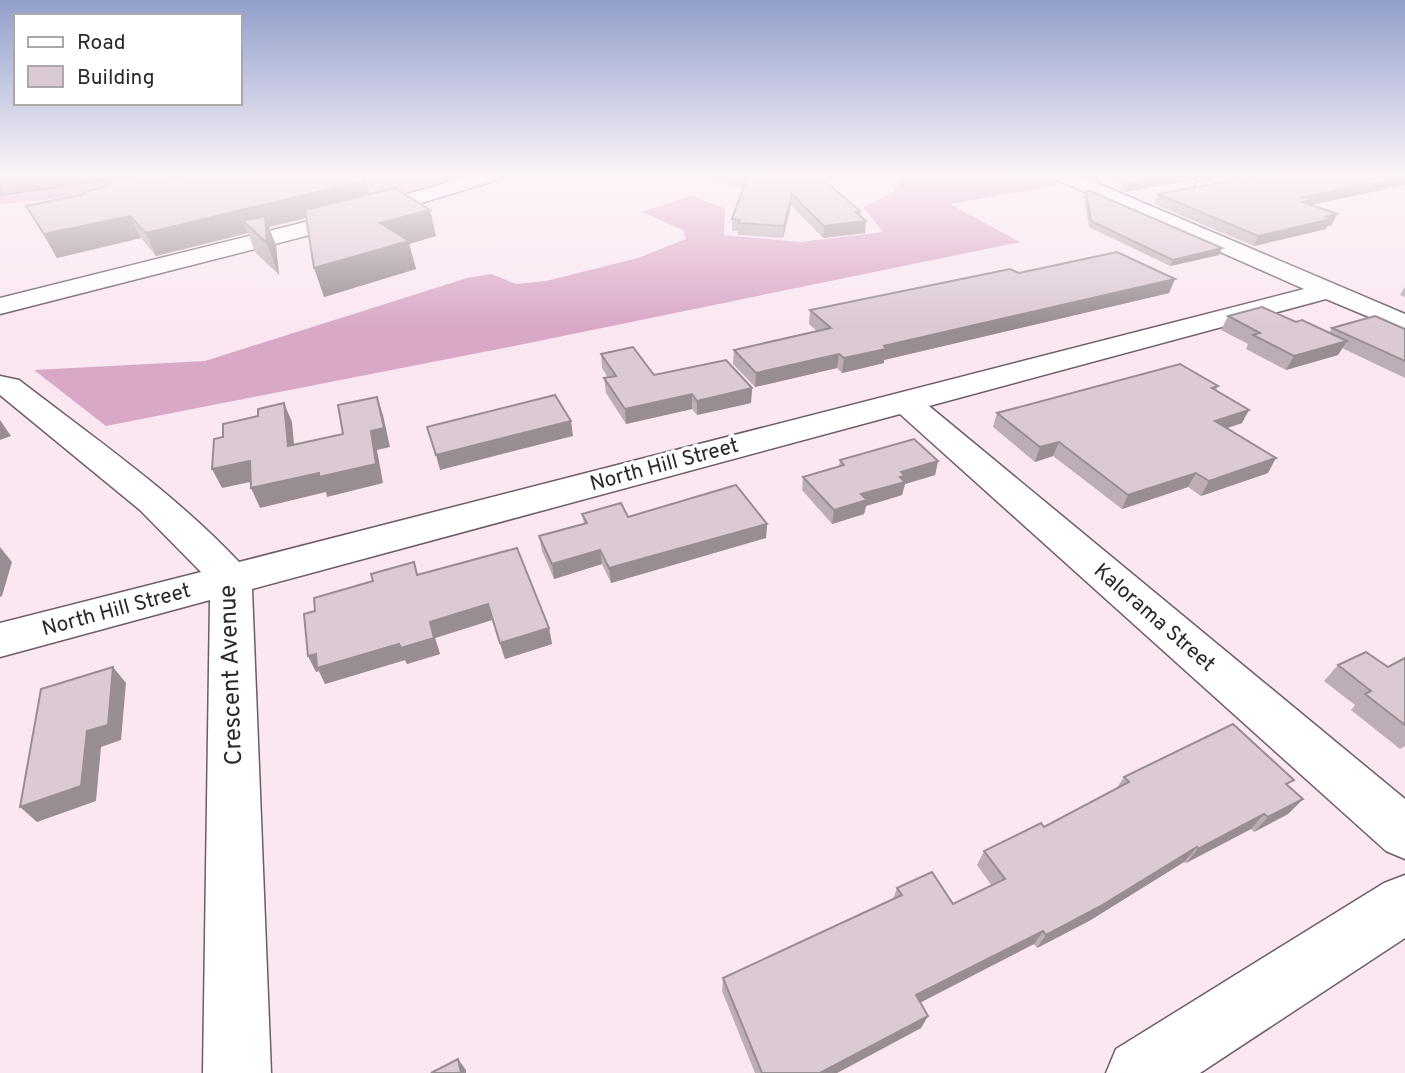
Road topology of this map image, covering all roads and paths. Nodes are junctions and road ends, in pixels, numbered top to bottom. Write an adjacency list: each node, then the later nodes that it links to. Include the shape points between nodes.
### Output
1 (321, 225): 4 (street)
2 (1179, 225): 3 (street)
3 (1328, 291): 5 (street); 7 (street, North Hill Street)
4 (0, 306)
5 (1405, 324)
6 (0, 385): 8 (street, Crescent Avenue, via 8,386 151,501 203,546)
7 (904, 401): 8 (street, North Hill Street); 10 (street, Kalorama Street)
8 (231, 579): 9 (street, North Hill Street); 12 (street, Crescent Avenue)
9 (0, 640)
10 (1405, 833)
11 (1405, 904): 13 (street)
12 (237, 1073)
13 (1140, 1073)

